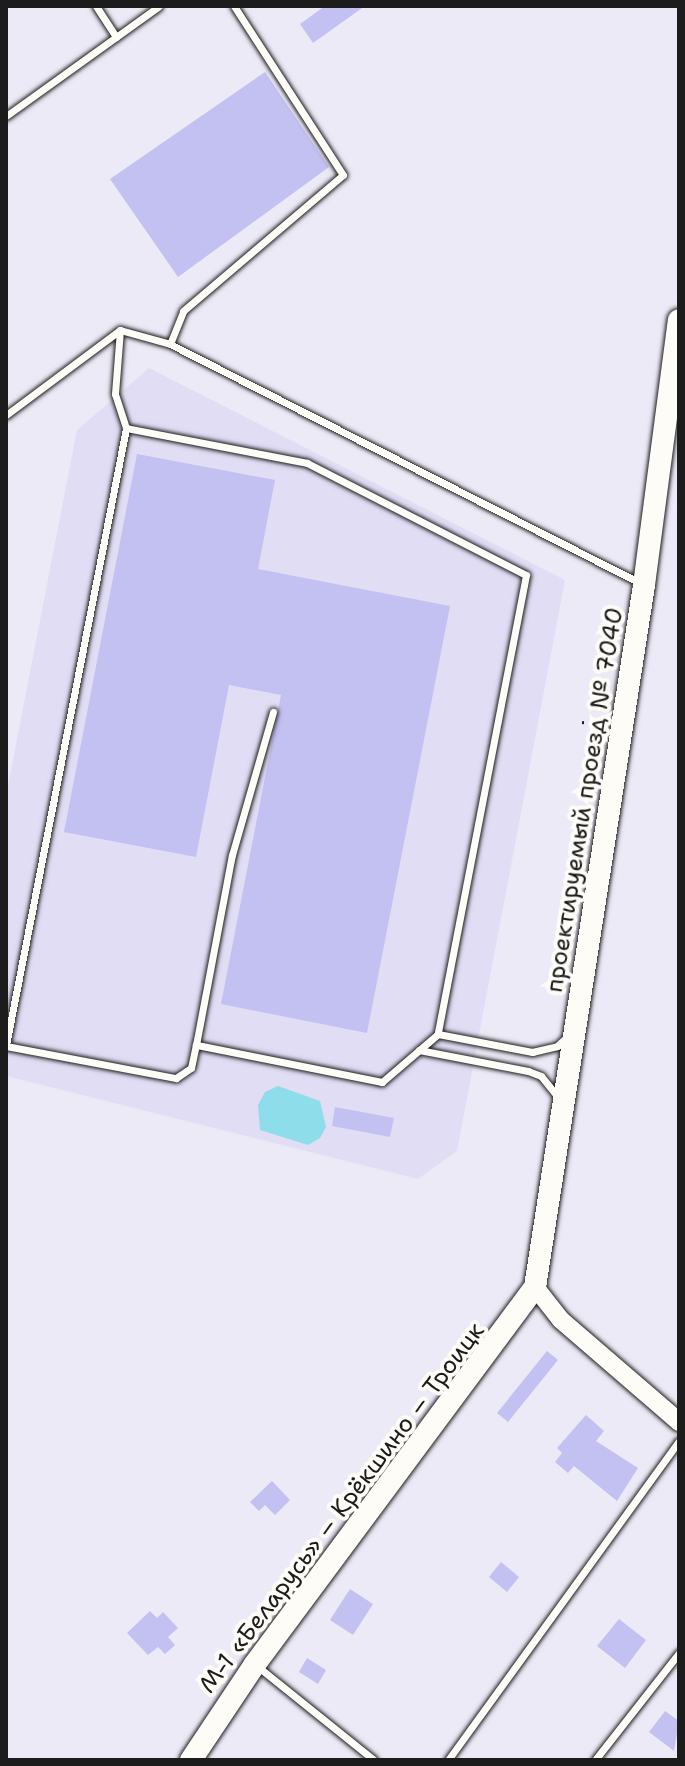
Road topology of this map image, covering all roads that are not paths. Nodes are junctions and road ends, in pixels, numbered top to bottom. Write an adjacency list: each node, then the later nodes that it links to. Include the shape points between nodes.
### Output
1 (96, 6): 4 (lane)
2 (159, 6): 4 (lane)
3 (234, 6): 8 (lane, via 343,175 183,311)
4 (116, 37): 5 (lane)
5 (6, 116)
6 (679, 320): 11 (main road, проектируемый проезд № 7040)
7 (120, 330): 8 (lane); 9 (lane); 10 (lane, via 115,394)
8 (170, 344): 11 (lane)
9 (6, 415)
10 (126, 428): 14 (lane, via 307,463 526,575); 15 (lane)
11 (644, 585): 13 (main road, проектируемый проезд № 7040)
12 (273, 712): 16 (lane, via 232,855)
13 (579, 1016): 14 (lane, via 569,1034 544,1051); 18 (main road, проектируемый проезд № 7040)
14 (438, 1034): 17 (lane)
15 (6, 1045): 16 (lane, via 176,1078 191,1068)
16 (196, 1045): 17 (lane, via 382,1082)
17 (419, 1050): 18 (lane, via 541,1076 559,1097)
18 (563, 1121): 19 (main road, проектируемый проезд № 7040)
19 (535, 1287): 20 (street, via 561,1320); 23 (main road, М-1 «Беларусь» – Крёкшино – Троицк)
20 (679, 1422)
21 (679, 1441): 26 (lane)
22 (679, 1653): 27 (lane)
23 (255, 1664): 24 (main road, М-1 «Беларусь» – Крёкшино – Троицк); 25 (lane)
24 (191, 1760)
25 (374, 1760)
26 (448, 1760)
27 (595, 1760)

